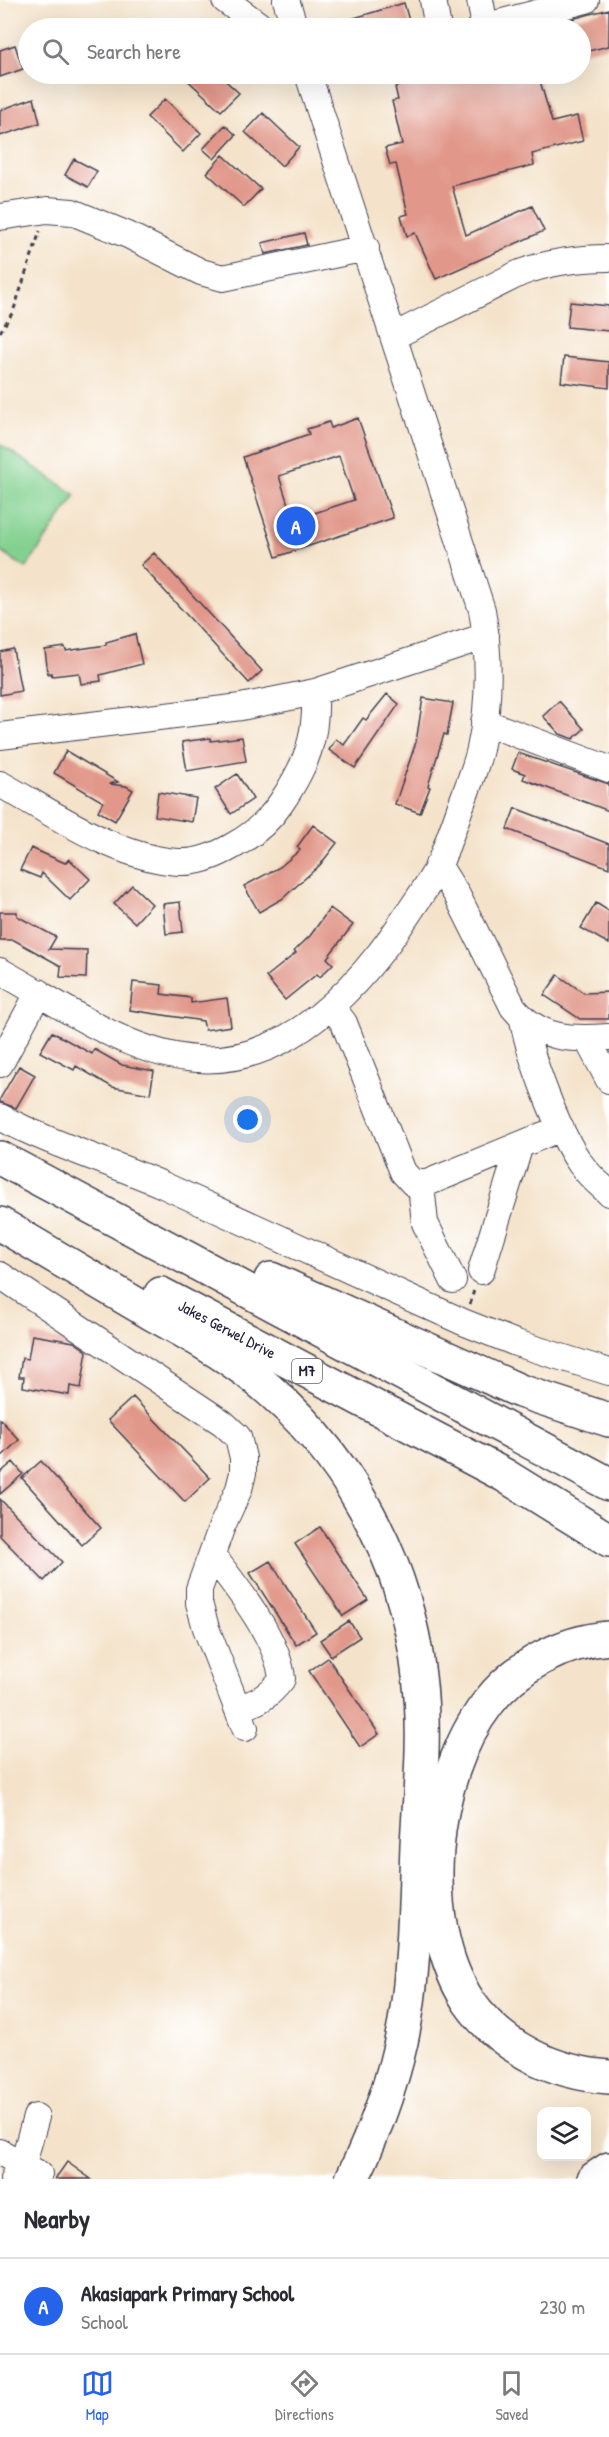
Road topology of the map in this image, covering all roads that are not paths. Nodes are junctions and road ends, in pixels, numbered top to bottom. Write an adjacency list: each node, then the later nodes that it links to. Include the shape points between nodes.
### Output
1 (225, 0): 6 (street)
2 (286, 0): 7 (street)
3 (433, 0): 8 (street)
4 (480, 0): 9 (street)
5 (586, 0): 10 (street)
6 (249, 18)
7 (292, 18)
8 (436, 18)
9 (481, 18)
10 (519, 18)
11 (318, 84): 13 (street)
12 (0, 217): 13 (street, via 47,210 72,212 223,278)
13 (366, 248): 15 (street)
14 (609, 258): 15 (street, via 539,266)
15 (394, 336): 16 (street, via 473,579)
16 (486, 636): 17 (street); 18 (street)
17 (315, 692): 19 (street, via 241,707); 21 (street, via 312,741 288,792 271,819 211,858 180,862 118,848)
18 (484, 722): 20 (street); 22 (street, via 470,781)
19 (0, 736)
20 (609, 769)
21 (0, 784)
22 (438, 866): 25 (street, via 398,929); 26 (street)
23 (0, 971): 24 (street)
24 (39, 992): 25 (street, via 136,1044 198,1059 241,1055 274,1044); 28 (street)
25 (331, 1006): 34 (street, via 344,1023 403,1172 407,1179)
26 (523, 1020): 27 (street, via 563,1038); 31 (street)
27 (598, 1038): 29 (street)
28 (0, 1064)
29 (609, 1080)
30 (0, 1117): 42 (street, via 54,1144 154,1180 463,1322)
31 (561, 1128): 32 (street); 35 (street, via 580,1162)
32 (520, 1145): 34 (street); 39 (street)
33 (0, 1158): 36 (highway)
34 (421, 1185): 41 (street, via 425,1222)
35 (609, 1193)
36 (94, 1208): 43 (highway, via 131,1217 520,1391); 44 (highway)
37 (0, 1209): 45 (highway, Jakes Gerwel Drive / M7, via 490,1468)
38 (0, 1224): 52 (highway, via 216,1350 275,1395 344,1473 375,1527 396,1575 413,1636 421,1698 412,1964 405,2024 394,2070 380,2116)
39 (481, 1271)
40 (0, 1275): 46 (street, via 224,1423 238,1437 243,1473)
41 (453, 1280)
42 (609, 1372)
43 (609, 1420)
44 (609, 1484)
45 (609, 1540)
46 (212, 1555): 46 (street, via 278,1654 281,1670 282,1679 272,1693 241,1718 199,1603 199,1589)
47 (609, 1638): 48 (highway, via 574,1645 542,1658 513,1677 488,1702 455,1768 443,1810 437,1865 443,1941 453,1972 475,2009 505,2039 532,2057 562,2069)
48 (609, 2077)
49 (36, 2117): 50 (street)
50 (18, 2167)
51 (609, 2169): 53 (highway)
52 (352, 2179)
53 (594, 2179)

